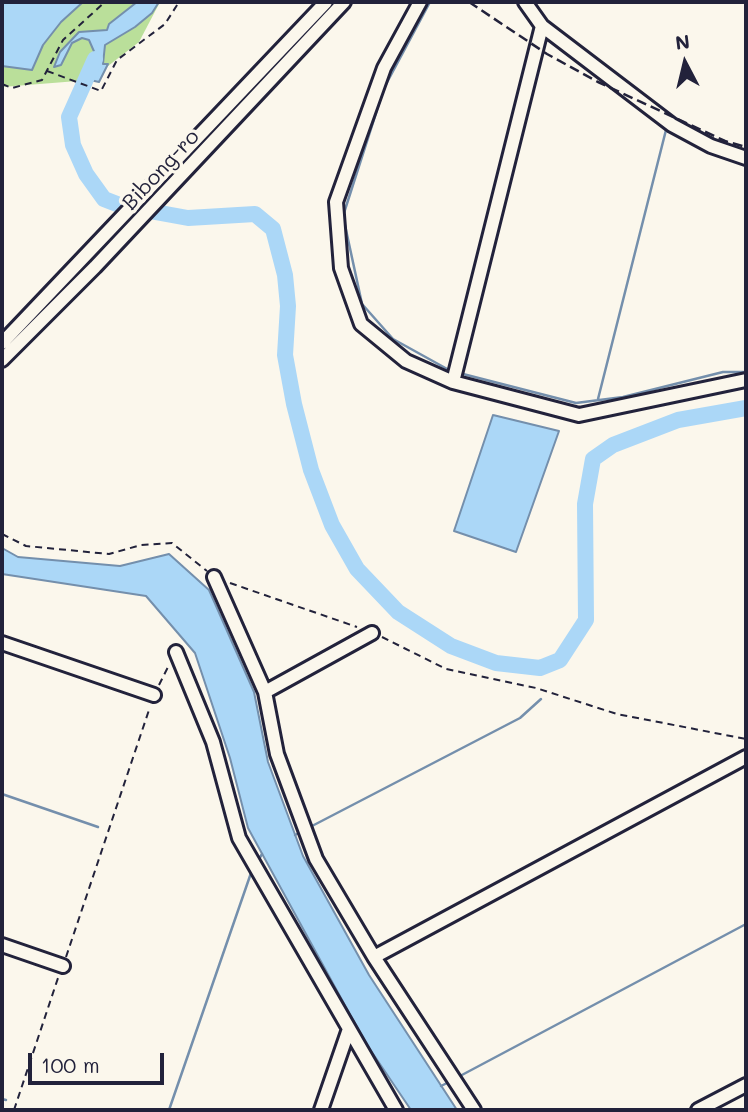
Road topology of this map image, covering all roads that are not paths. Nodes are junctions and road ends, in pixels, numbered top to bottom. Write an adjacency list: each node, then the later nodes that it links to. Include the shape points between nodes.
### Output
1 (326, 2): 7 (street, Bibong-ro)
2 (344, 2): 8 (street, Bibong-ro)
3 (420, 2): 10 (street, via 384,68 336,202 341,268 361,324 407,361)
4 (525, 2): 5 (street)
5 (542, 26): 6 (street, via 672,125 710,146); 10 (street)
6 (746, 158)
7 (2, 342)
8 (2, 360)
9 (746, 380): 10 (street, via 579,415)
10 (453, 382)
11 (214, 577): 15 (street)
12 (372, 633): 15 (street)
13 (2, 642): 16 (street)
14 (176, 652): 21 (street, via 213,742 239,838)
15 (265, 692): 19 (street, via 276,754 316,859)
16 (154, 695)
17 (746, 757): 19 (street)
18 (2, 945): 20 (street)
19 (374, 957): 25 (street)
20 (62, 966)
21 (349, 1030): 23 (street); 24 (street)
22 (746, 1084): 26 (street)
23 (321, 1110)
24 (396, 1110)
25 (474, 1110)
26 (698, 1110)

